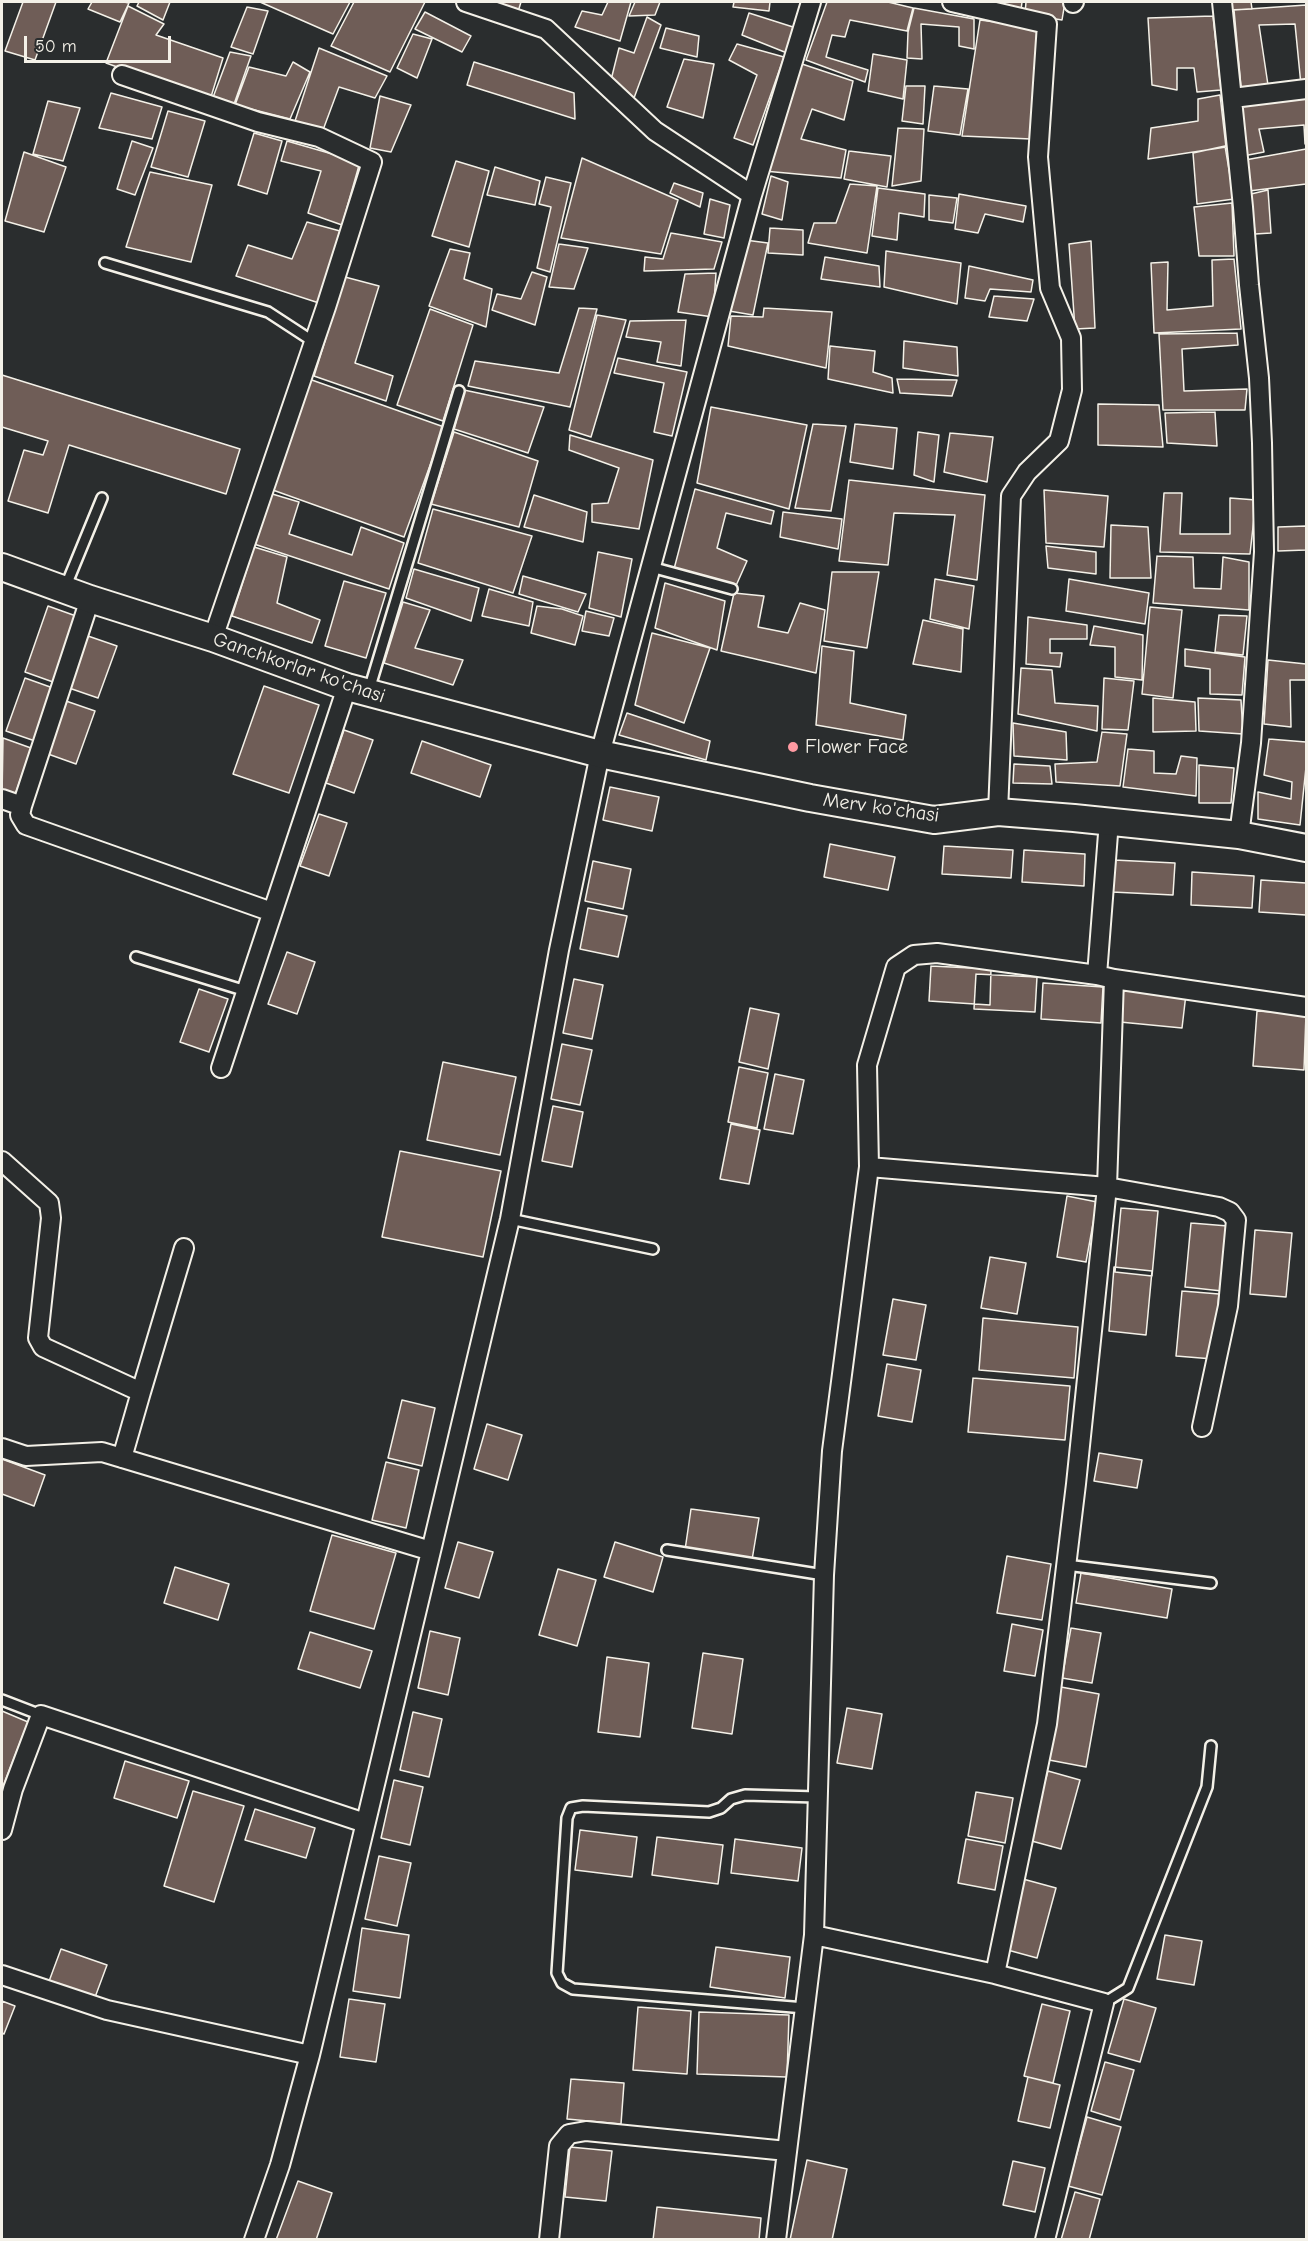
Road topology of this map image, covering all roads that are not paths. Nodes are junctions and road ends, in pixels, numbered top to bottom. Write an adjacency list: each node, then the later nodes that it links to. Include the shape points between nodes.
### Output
1 (466, 2): 8 (street, via 546,29 655,131)
2 (811, 2): 8 (street)
3 (952, 2): 23 (street, via 1047,24 1038,157 1050,288 1071,338 1072,390 1059,441 1027,472 1011,496)
4 (1222, 2): 7 (street)
5 (122, 75): 10 (street, via 258,122 320,137 372,162)
6 (1306, 89): 7 (street)
7 (1233, 98): 25 (street, via 1259,378 1264,552 1251,743)
8 (752, 195): 14 (street)
9 (105, 263): 10 (lane, via 268,312)
10 (314, 342): 18 (street)
11 (459, 391): 19 (lane)
12 (102, 498): 16 (lane)
13 (2, 567): 16 (street, Ganchkorlar ko'chasi)
14 (651, 567): 15 (lane); 20 (street)
15 (732, 589)
16 (64, 590): 17 (street, Ganchkorlar ko'chasi)
17 (90, 599): 18 (street, Ganchkorlar ko'chasi); 22 (street)
18 (213, 638): 19 (street, Ganchkorlar ko'chasi)
19 (357, 690): 20 (street, Ganchkorlar ko'chasi); 27 (street)
20 (600, 754): 23 (street, Merv ko'chasi, via 934,820); 36 (street, via 559,950)
21 (2, 799): 22 (street)
22 (22, 806): 27 (street, via 20,815 36,831)
23 (998, 812): 24 (street, Merv ko'chasi)
24 (1109, 821): 25 (street, Merv ko'chasi); 29 (street)
25 (1239, 835): 26 (street, Merv ko'chasi)
26 (1306, 848)
27 (272, 912): 30 (street)
28 (136, 957): 30 (lane)
29 (1105, 977): 31 (street); 34 (street, via 937,953 914,955 896,968 867,1065); 35 (street)
30 (246, 991): 32 (street)
31 (1306, 1007)
32 (220, 1068)
33 (2, 1161): 39 (street, via 49,1203 51,1218 38,1338 43,1347)
34 (869, 1167): 35 (street); 46 (street, via 832,1451)
35 (1107, 1187): 40 (street, via 1219,1207 1236,1220 1228,1306); 45 (street)
36 (510, 1219): 38 (lane); 44 (street)
37 (184, 1248): 39 (street)
38 (653, 1249)
39 (141, 1392): 42 (street)
40 (1202, 1427)
41 (2, 1448): 42 (street, via 26,1456 102,1452)
42 (122, 1458): 44 (street)
43 (667, 1550): 46 (lane)
44 (431, 1551): 52 (street)
45 (1066, 1565): 47 (lane); 55 (street, via 1047,1724)
46 (824, 1575): 51 (street)
47 (1210, 1583)
48 (2, 1701): 49 (lane)
49 (41, 1715): 52 (street); 53 (street)
50 (1211, 1746): 57 (lane, via 1207,1787 1128,1988)
51 (817, 1797): 54 (street); 58 (lane, via 745,1795 709,1812 571,1808 567,1818 557,1973 562,1983 573,1989)
52 (365, 1823): 59 (street)
53 (2, 1830)
54 (814, 1935): 55 (street); 58 (street)
55 (995, 1974): 57 (street)
56 (2, 1975): 59 (street, via 107,2010)
57 (1104, 2003): 64 (street)
58 (805, 2008): 60 (street)
59 (310, 2055): 61 (street, via 280,2165)
60 (787, 2151): 62 (street, via 586,2131 569,2134 559,2146); 63 (street)
61 (254, 2240)
62 (549, 2240)
63 (777, 2240)
64 (1045, 2240)

